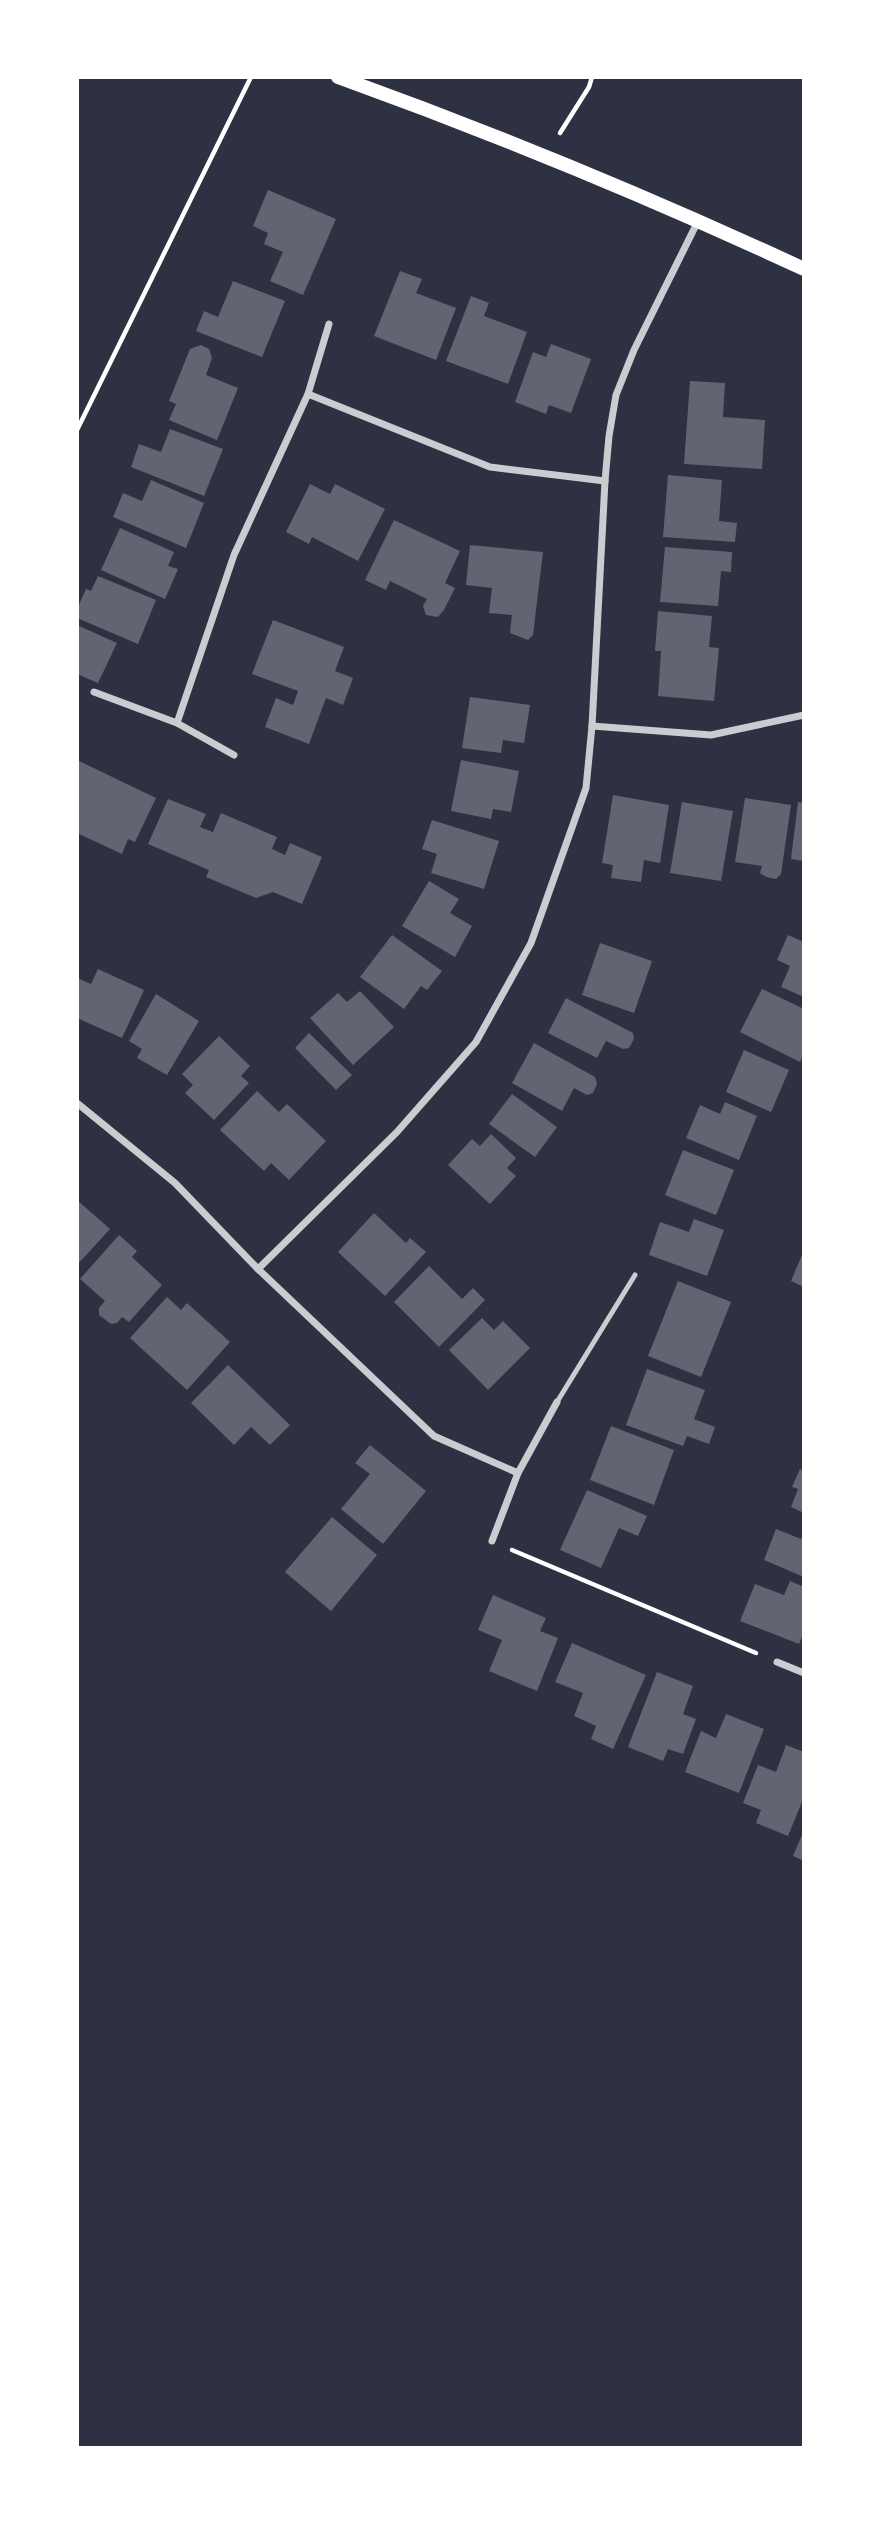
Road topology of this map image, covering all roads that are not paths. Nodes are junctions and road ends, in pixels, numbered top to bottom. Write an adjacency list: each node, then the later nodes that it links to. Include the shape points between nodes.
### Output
1 (338, 77): 2 (main road, via 445,115)
2 (698, 220): 3 (main road); 6 (street, via 616,395)
3 (804, 269)
4 (329, 324): 5 (street)
5 (308, 394): 6 (street, via 490,467); 9 (street, via 234,555)
6 (605, 481): 10 (street)
7 (94, 692): 9 (street)
8 (804, 715): 10 (street, via 711,735)
9 (177, 723): 11 (street)
10 (592, 726): 13 (street, via 586,788 531,943 476,1042 397,1132)
11 (234, 755)
12 (77, 1103): 13 (street, via 175,1183)
13 (258, 1269): 16 (street, via 434,1436)
14 (635, 1275): 15 (lane)
15 (556, 1402): 16 (street)
16 (518, 1473): 17 (street)
17 (492, 1541)
18 (777, 1662): 19 (street)
19 (804, 1673)

